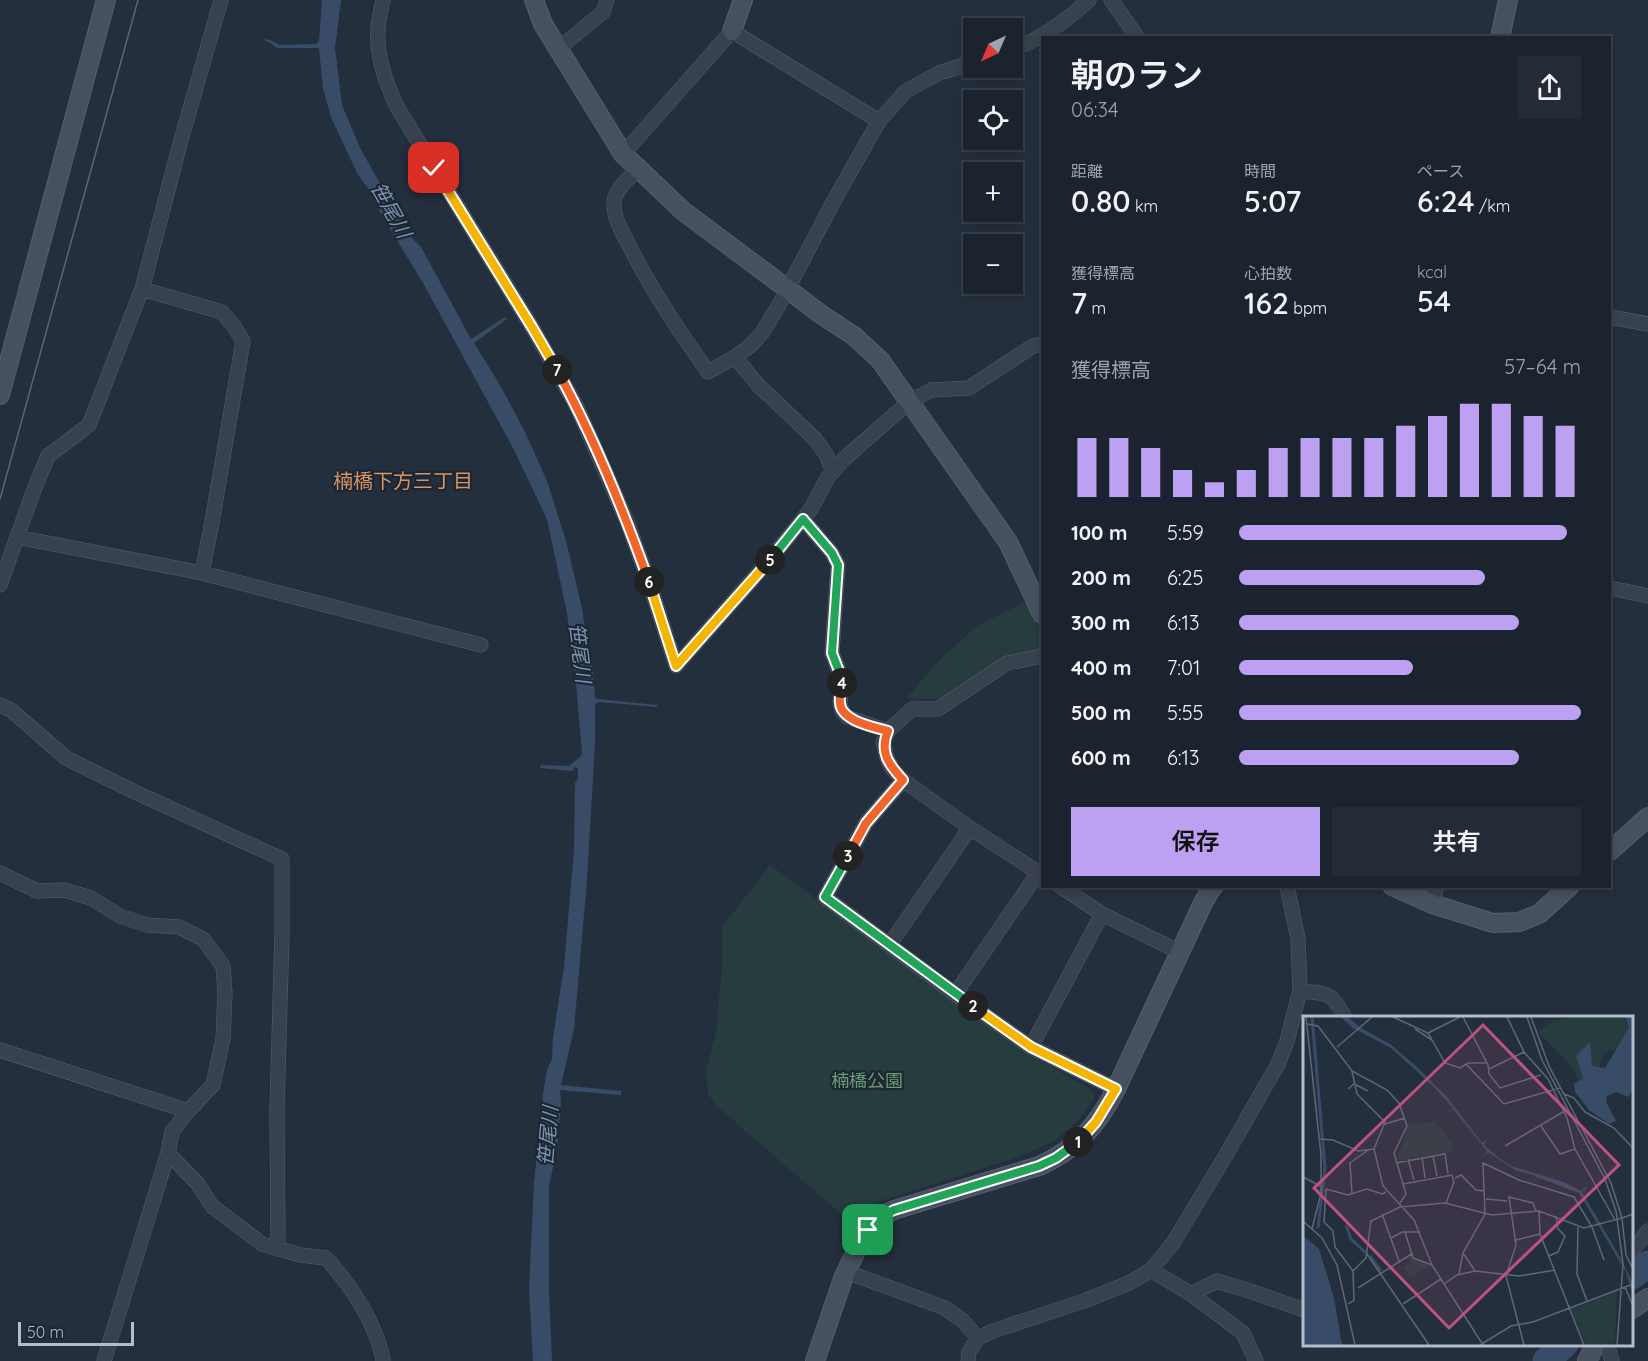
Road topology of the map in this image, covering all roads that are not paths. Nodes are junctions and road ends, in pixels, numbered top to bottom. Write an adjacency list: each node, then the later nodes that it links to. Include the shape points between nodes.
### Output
1 (106, 0): 25 (street)
2 (221, 0): 19 (street)
3 (383, 0): 28 (street, via 379,54 387,86 577,406 628,522 676,666)
4 (534, 0): 14 (street)
5 (608, 0): 14 (street, via 603,12)
6 (743, 0): 10 (street)
7 (1089, 0): 13 (street, via 1072,16)
8 (1111, 0): 11 (street)
9 (1508, 0): 12 (street)
10 (732, 31): 16 (street); 17 (street)
11 (1137, 36)
12 (1500, 36)
13 (1023, 46)
14 (558, 48): 17 (street)
15 (963, 66): 16 (street, via 906,91)
16 (879, 121): 20 (street)
17 (623, 154): 18 (street)
18 (639, 169): 20 (street, via 683,211); 24 (street, via 614,200 618,225 647,282 708,372)
19 (142, 289): 29 (street, via 89,425 48,456); 30 (street, via 222,312 243,341)
20 (787, 289): 24 (street, via 762,333); 26 (street, via 854,336 880,360)
21 (1611, 317): 22 (street)
22 (1648, 324)
23 (1041, 344): 26 (street, via 969,388 930,390)
24 (735, 357): 27 (street, via 758,385 815,438)
25 (0, 395)
26 (909, 402): 27 (street); 34 (street, via 1008,542)
27 (833, 472): 28 (street)
28 (803, 519): 38 (street, via 838,565 832,653 842,679 842,711 848,717)
29 (17, 537): 30 (street); 31 (street)
30 (202, 573): 35 (street)
31 (0, 585)
32 (1611, 588): 33 (street)
33 (1648, 596)
34 (1041, 612)
35 (481, 645)
36 (1041, 656): 38 (street, via 1007,663 938,709 912,709)
37 (0, 705): 63 (street, via 66,758 282,859)
38 (888, 731): 39 (street, via 884,742 887,758)
39 (903, 780): 41 (street); 52 (street, via 866,823 825,897)
40 (1648, 818): 42 (street)
41 (970, 828): 44 (street); 52 (street)
42 (1611, 851)
43 (0, 873): 60 (street, via 37,891 64,890 91,898 120,916 147,925 179,927 203,939 223,966 223,1039 213,1084)
44 (1040, 874): 55 (street)
45 (1063, 888): 51 (street)
46 (1212, 888): 53 (street)
47 (1287, 888): 54 (street, via 1298,939)
48 (1402, 888): 50 (street)
49 (1568, 888): 50 (street, via 1539,914 1519,922 1493,923)
50 (1435, 895)
51 (1102, 914): 53 (street); 57 (street)
52 (890, 944): 55 (street)
53 (1180, 952): 59 (street)
54 (1300, 991): 56 (street, via 1326,994); 65 (street, via 1278,1064 1173,1243)
55 (955, 994): 57 (street)
56 (1344, 1016)
57 (1031, 1047): 59 (street)
58 (0, 1050): 60 (street)
59 (1116, 1089): 66 (street, via 1085,1136 1056,1158 884,1215 868,1230)
60 (188, 1111): 61 (street, via 172,1132)
61 (168, 1154): 63 (street, via 198,1184 212,1206 262,1244); 74 (street)
62 (1648, 1231): 64 (street)
63 (278, 1249): 75 (street, via 326,1257 369,1319)
64 (1633, 1250)
65 (1151, 1270): 67 (street); 71 (street, via 1084,1301)
66 (846, 1272): 71 (street, via 945,1308); 76 (street)
67 (1191, 1294): 70 (street, via 1217,1281); 78 (street, via 1243,1333)
68 (1648, 1298): 69 (street)
69 (1633, 1308)
70 (1303, 1309)
71 (978, 1338): 77 (street)
72 (1595, 1346): 79 (street)
73 (1608, 1346): 80 (street)
74 (104, 1361)
75 (383, 1361)
76 (815, 1361)
77 (968, 1361)
78 (1256, 1361)
79 (1587, 1361)
80 (1612, 1361)

